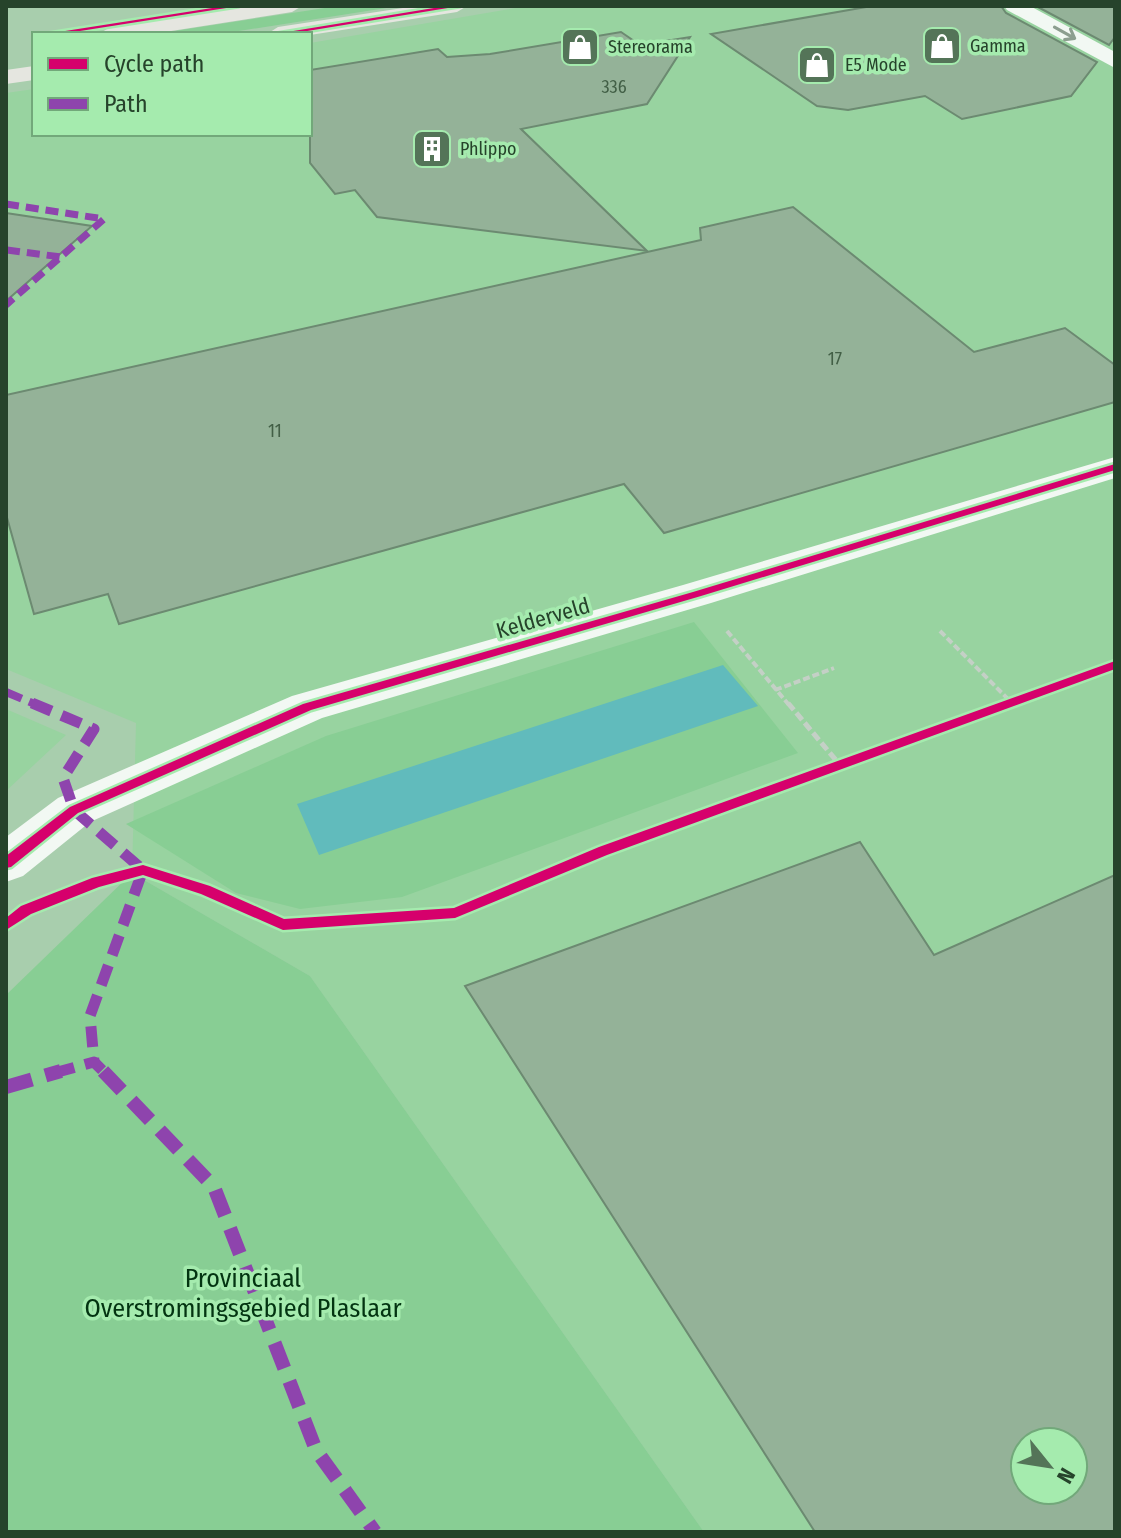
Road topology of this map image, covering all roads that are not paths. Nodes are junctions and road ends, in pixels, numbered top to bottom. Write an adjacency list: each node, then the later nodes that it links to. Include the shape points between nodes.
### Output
1 (292, 6): 4 (main road)
2 (457, 6): 5 (main road)
3 (1014, 6): 6 (street, one-way to 6)
4 (123, 32)
5 (291, 32)
6 (1115, 61)
7 (32, 73): 8 (main road)
8 (6, 77)
9 (1115, 467): 10 (street, Kelderveld, via 307,707 74,810)
10 (6, 863)

